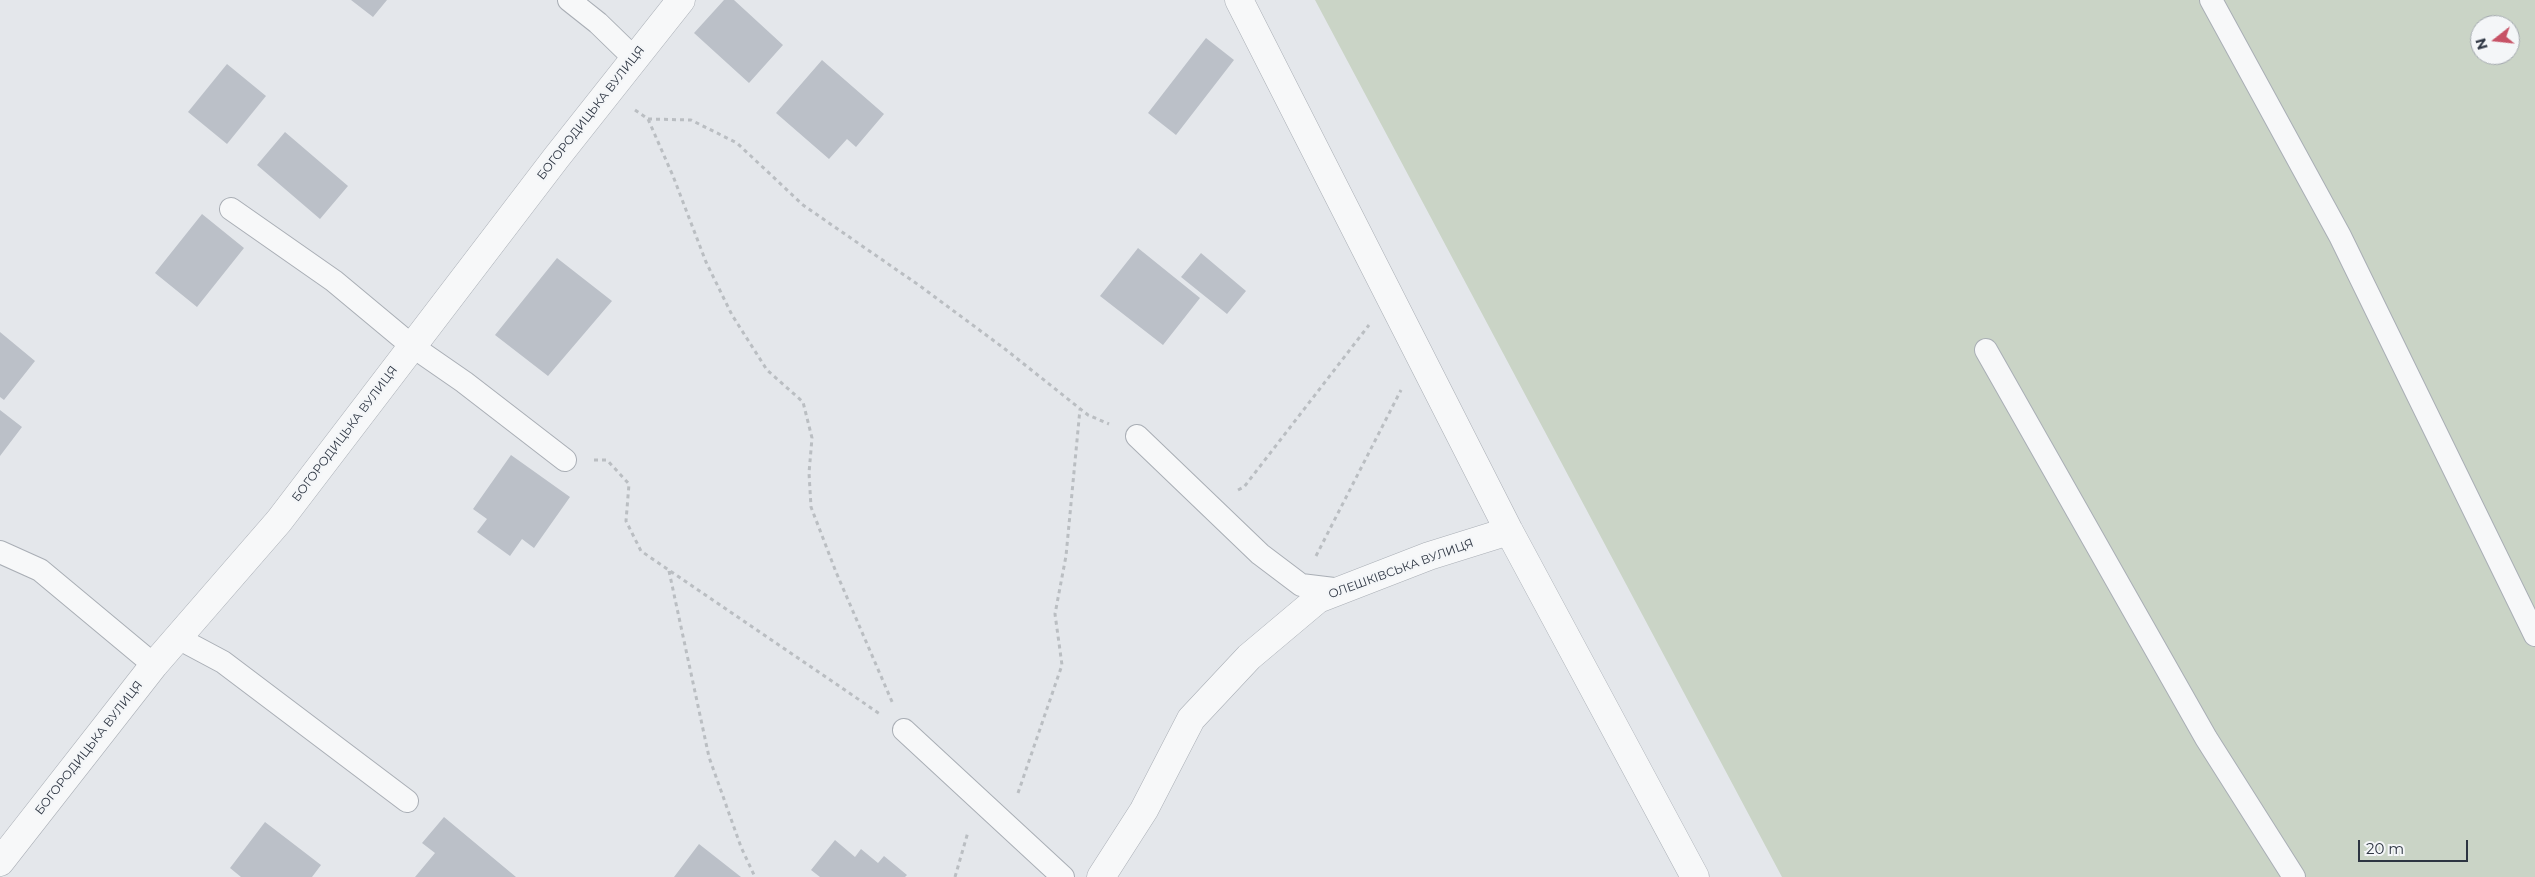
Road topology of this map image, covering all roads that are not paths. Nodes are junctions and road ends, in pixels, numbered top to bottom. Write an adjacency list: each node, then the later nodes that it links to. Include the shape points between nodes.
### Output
1 (569, 0): 5 (lane)
2 (681, 0): 5 (street, БОГОРОДИЦЬКА ВУЛИЦЯ)
3 (1239, 0): 11 (street)
4 (2211, 0): 14 (lane, via 2340,236)
5 (634, 58): 7 (street, БОГОРОДИЦЬКА ВУЛИЦЯ)
6 (231, 209): 7 (lane, via 334,281)
7 (412, 346): 10 (lane); 15 (street, БОГОРОДИЦЬКА ВУЛИЦЯ, via 279,521)
8 (1986, 350): 23 (lane, via 2206,738)
9 (1137, 436): 13 (lane, via 1260,554 1301,586)
10 (566, 460)
11 (1509, 531): 13 (street, ОЛЕШКІВСЬКА ВУЛИЦЯ, via 1429,556); 22 (street)
12 (0, 552): 16 (lane, via 40,570)
13 (1343, 590): 21 (street, ОЛЕШКІВСЬКА ВУЛИЦЯ, via 1318,599 1249,657 1191,719 1144,810)
14 (2535, 635)
15 (178, 638): 16 (street, БОГОРОДИЦЬКА ВУЛИЦЯ); 18 (lane, via 223,662)
16 (154, 666): 19 (street, БОГОРОДИЦЬКА ВУЛИЦЯ)
17 (904, 730): 20 (lane)
18 (407, 801)
19 (0, 862)
20 (1063, 877)
21 (1101, 877)
22 (1694, 877)
23 (2294, 877)

